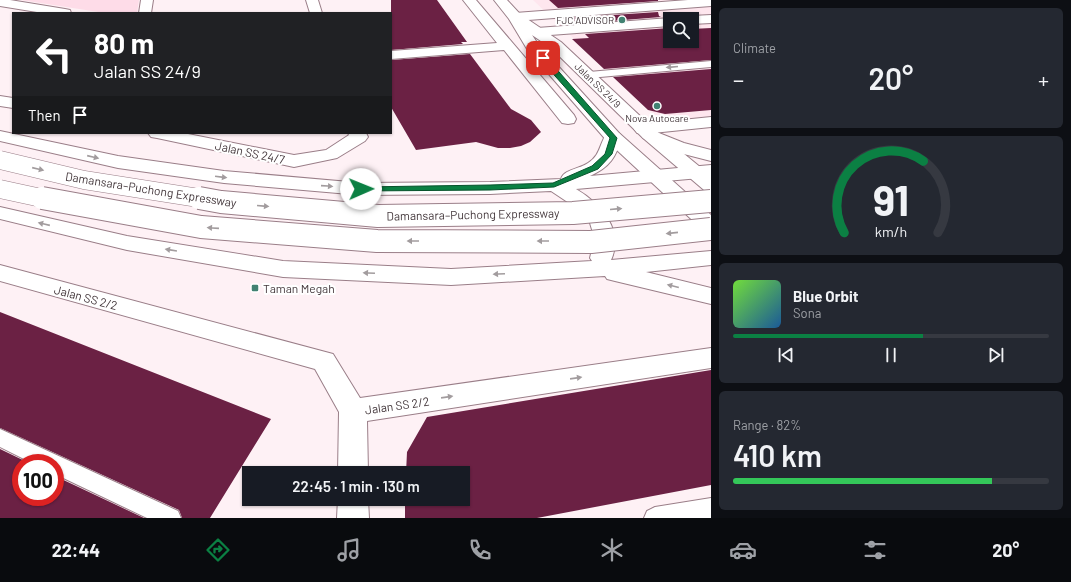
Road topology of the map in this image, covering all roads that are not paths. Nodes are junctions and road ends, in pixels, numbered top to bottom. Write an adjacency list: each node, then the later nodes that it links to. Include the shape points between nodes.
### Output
1 (147, 0): 8 (main road)
2 (312, 0): 9 (main road)
3 (469, 0): 15 (main road)
4 (500, 0): 10 (main road, Jalan SS 24/9)
5 (0, 2): 7 (main road)
6 (711, 2): 10 (main road)
7 (59, 12)
8 (145, 12)
9 (316, 12)
10 (515, 17): 14 (main road, Jalan SS 24/9); 27 (main road, Jalan SS 24/9, via 532,46)
11 (711, 19): 12 (main road)
12 (699, 20)
13 (663, 23): 14 (main road)
14 (537, 32): 18 (main road, Jalan SS 24/9, via 556,45)
15 (507, 46): 16 (main road); 21 (main road)
16 (392, 55)
17 (711, 64): 18 (lane, one-way to 18)
18 (589, 75): 23 (main road, Jalan SS 24/9)
19 (0, 101): 20 (main road)
20 (12, 104)
21 (568, 120)
22 (711, 122): 23 (main road)
23 (646, 132): 28 (main road, via 678,148); 30 (main road, Jalan SS 24/9)
24 (162, 134): 25 (main road, Jalan SS 24/7, via 294,161 331,154 359,137)
25 (358, 134)
26 (0, 136): 32 (main road, one-way to 32, via 118,162 289,183 361,189)
27 (613, 138): 31 (main road, Jalan SS 24/9); 32 (main road, via 608,154 595,167)
28 (711, 156)
29 (0, 160): 35 (main road, Damansara–Puchong Expressway, one-way to 35, bridge, via 84,180 220,202 378,216 573,213)
30 (704, 172): 31 (main road); 33 (main road, Jalan SS 24/9)
31 (655, 176): 32 (main road); 37 (main road, Jalan SS 24/9)
32 (554, 185): 39 (main road, via 590,208 598,218 605,239 605,249)
33 (711, 186)
34 (0, 189): 37 (main road, one-way to 34, bridge, via 591,242 377,241 201,227 57,202)
35 (711, 201)
36 (0, 214): 39 (main road, one-way to 36, via 451,277 283,269 127,243)
37 (711, 228)
38 (711, 258): 39 (main road)
39 (594, 269): 41 (main road, one-way to 39)
40 (0, 273): 43 (main road, Jalan SS 2/2, via 324,361)
41 (711, 296)
42 (711, 358): 43 (main road, Jalan SS 2/2, one-way to 42)
43 (353, 411): 46 (main road)
44 (0, 438): 45 (lane)
45 (35, 454)
46 (353, 466)
47 (64, 468): 50 (lane)
48 (353, 506): 51 (main road)
49 (711, 508): 52 (lane)
50 (170, 518)
51 (353, 518)
52 (655, 518)

